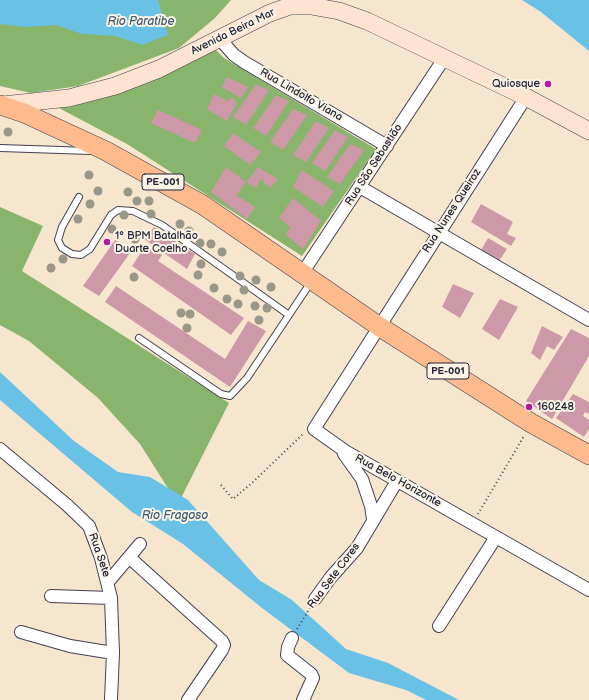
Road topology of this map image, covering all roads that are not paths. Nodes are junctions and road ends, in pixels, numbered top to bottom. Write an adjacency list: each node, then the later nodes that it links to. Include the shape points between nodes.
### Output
1 (219, 38): 2 (main road, Avenida Beira Mar, via 290,6 311,6 339,11 367,21); 4 (main road, Avenida Beira Mar, via 159,69 115,86 69,98); 6 (street, Rua Lindolfo Viana, via 244,62)
2 (445, 57): 3 (main road, Avenida Beira Mar); 6 (street, Rua São Sebastião)
3 (526, 97): 5 (main road, Avenida Beira Mar); 11 (street, Rua Nunes Queiroz)
4 (0, 106): 8 (main road, PE-001, via 24,113)
5 (589, 131)
6 (387, 146): 9 (street, Rua São Sebastião)
7 (0, 148): 8 (lane)
8 (106, 151): 12 (main road, PE-001, via 203,205)
9 (360, 187): 11 (street); 12 (street, Rua São Sebastião)
10 (80, 197): 13 (lane, via 62,227 58,240 62,248 72,254 81,255 90,249 111,216 118,210 133,211 162,225)
11 (438, 232): 14 (street); 15 (street, Rua Nunes Queiroz)
12 (308, 276): 13 (lane); 15 (main road, PE-001)
13 (289, 315): 16 (lane, via 247,378 234,394 226,397)
14 (589, 320)
15 (380, 327): 17 (street, Rua Belo Horizonte, via 314,429); 19 (main road, PE-001, via 531,424)
16 (139, 338)
17 (336, 446): 20 (street, Rua Belo Horizonte); 21 (street, via 362,479)
18 (0, 450): 25 (street, Rua Sete, via 89,526)
19 (589, 455)
20 (397, 481): 21 (street, Rua Sete Cores); 22 (street, Rua Belo Horizonte)
21 (373, 520): 29 (street, Rua Sete Cores, via 357,548)
22 (496, 537): 26 (street, Rua Belo Horizonte); 30 (street)
23 (140, 544): 24 (street)
24 (130, 558): 25 (street); 35 (street, via 224,645)
25 (108, 582): 28 (street, Rua Sete)
26 (589, 590)
27 (51, 596): 28 (street)
28 (111, 598): 33 (street, Rua Sete)
29 (315, 599)
30 (439, 626)
31 (21, 632): 33 (street, via 70,646)
32 (292, 638): 36 (street, via 286,655 313,678)
33 (113, 652): 34 (street, Rua Sete)
34 (111, 700)
35 (188, 700)
36 (303, 700)

